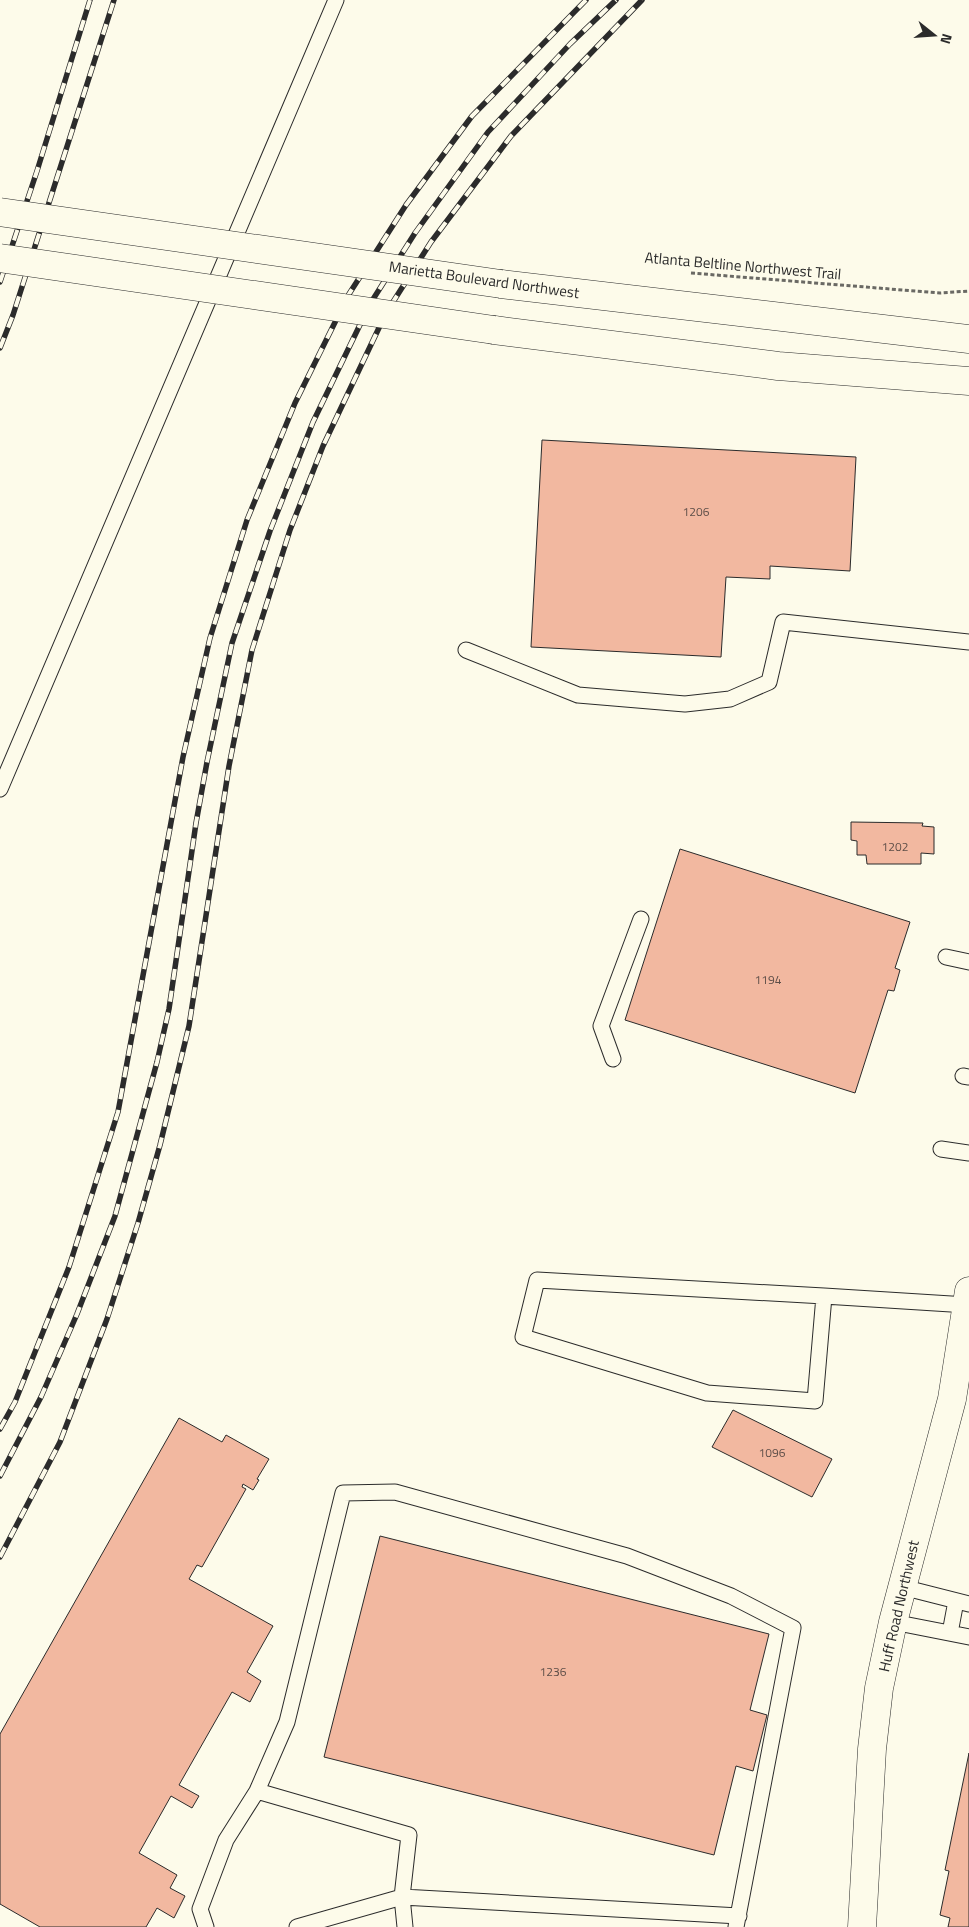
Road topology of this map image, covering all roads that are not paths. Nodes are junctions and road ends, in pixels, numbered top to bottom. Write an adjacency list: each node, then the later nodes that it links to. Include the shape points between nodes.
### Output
1 (336, 0): 8 (lane)
2 (0, 212): 4 (main road, Marietta Boulevard Northwest, bridge, via 501,284)
3 (0, 258): 5 (main road, bridge, via 494,330 778,366)
4 (969, 340)
5 (969, 381)
6 (969, 642): 7 (lane, via 783,622 769,682 730,699 685,704 578,696)
7 (466, 650)
8 (0, 789)
9 (641, 919): 12 (lane, via 601,1026)
10 (946, 957): 11 (lane)
11 (969, 962)
12 (613, 1059)
13 (941, 1149): 14 (lane)
14 (969, 1153)
15 (824, 1296): 15 (lane, via 537,1280 523,1336 707,1393 815,1401); 16 (lane)
16 (968, 1298): 17 (main road, Huff Road Northwest, via 952,1399)
17 (902, 1587): 18 (lane); 19 (main road, Huff Road Northwest)
18 (963, 1602): 20 (lane)
19 (893, 1622): 20 (lane); 28 (main road, Huff Road Northwest, via 879,1688 872,1750)
20 (950, 1633): 21 (lane)
21 (969, 1637)
22 (258, 1791): 23 (lane, via 410,1834); 24 (lane, via 287,1722 344,1493 394,1492 627,1556 731,1596 793,1628); 25 (lane, via 226,1840 200,1910)
23 (402, 1897): 24 (lane); 26 (lane); 27 (lane)
24 (737, 1921)
25 (206, 1927)
26 (297, 1927)
27 (405, 1927)
28 (862, 1927)

